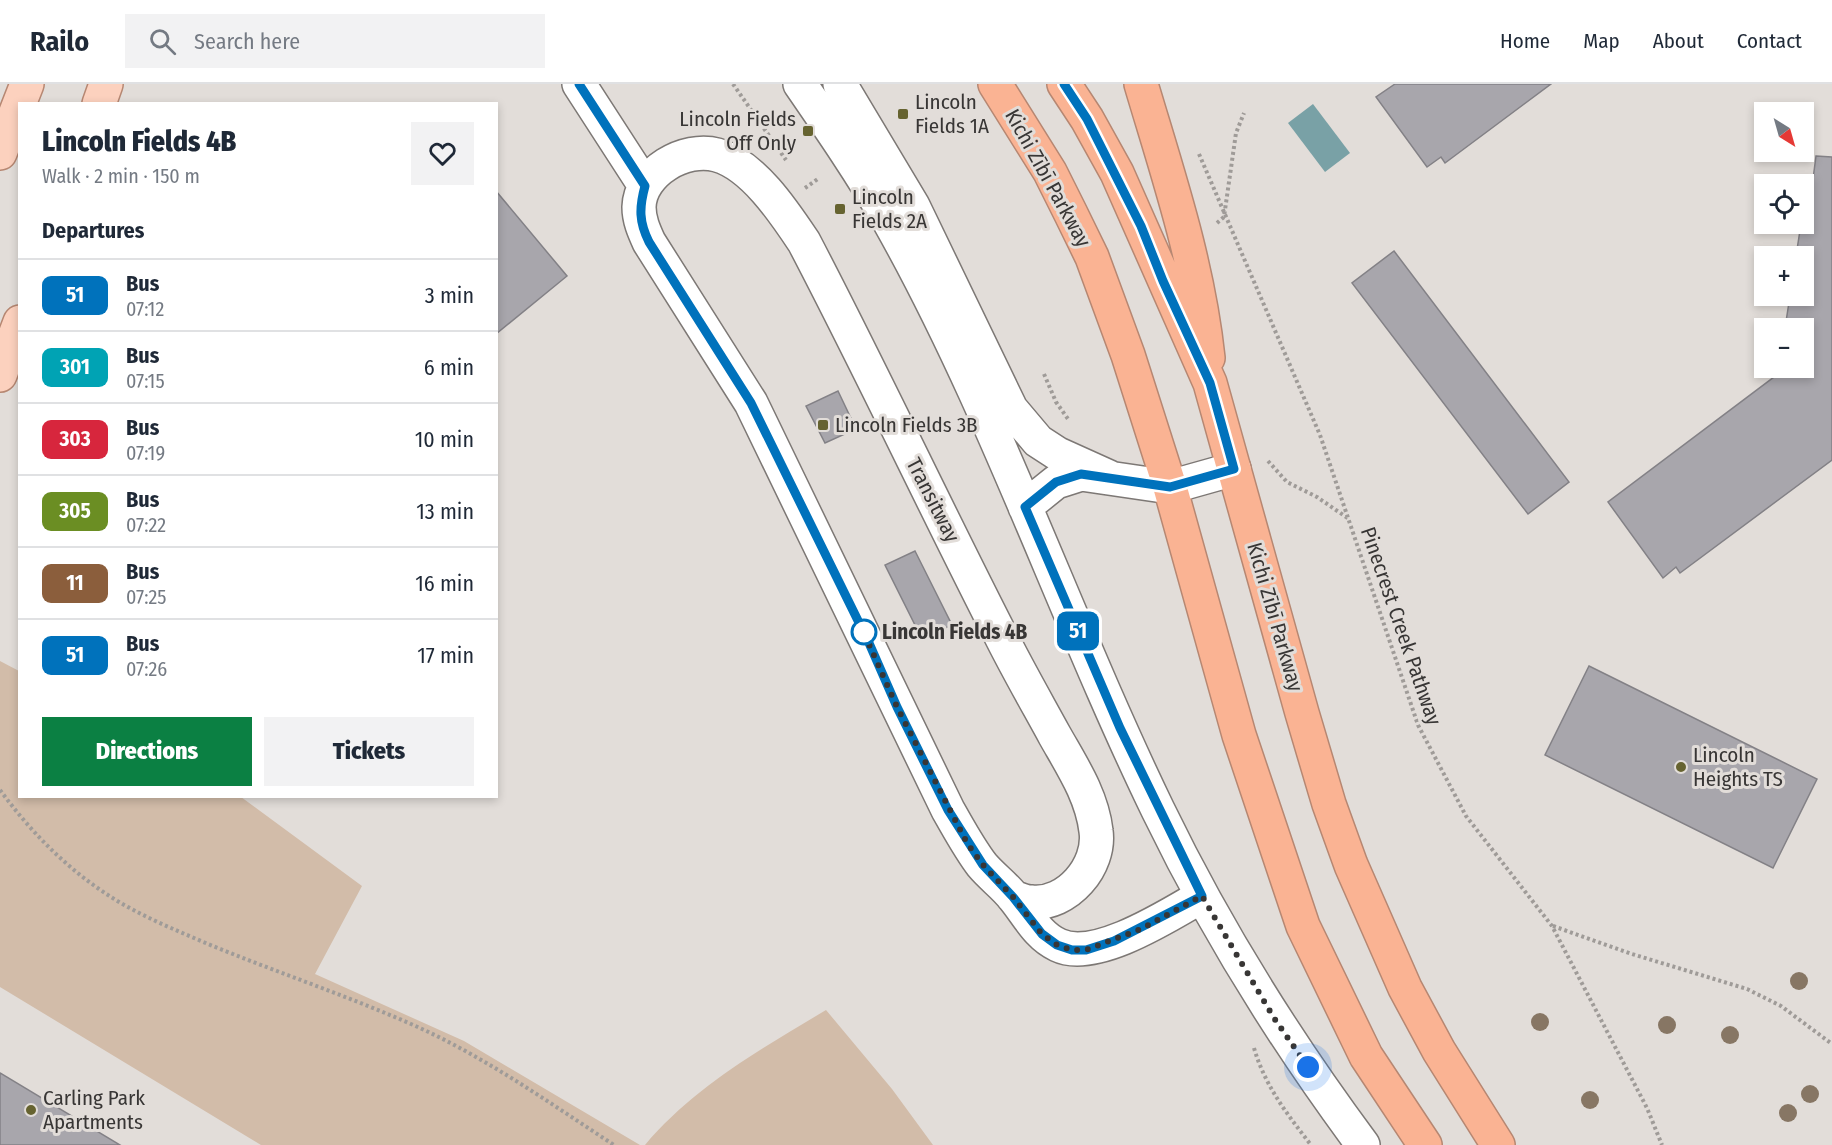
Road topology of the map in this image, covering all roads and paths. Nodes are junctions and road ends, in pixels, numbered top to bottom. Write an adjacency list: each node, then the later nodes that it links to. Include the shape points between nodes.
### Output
1 (27, 84): 10 (main road)
2 (106, 84): 11 (main road)
3 (579, 84): 19 (lane)
4 (733, 84): 16 (path)
5 (800, 84): 30 (lane, via 889,221 957,356)
6 (840, 84): 28 (lane, via 913,206 1011,409 1038,441)
7 (995, 84): 29 (highway, Kichi Zībī Parkway, via 1050,172 1092,257)
8 (1064, 84): 24 (highway, Kichi Zībī Parkway, via 1117,173)
9 (1141, 84): 24 (highway, via 1190,246 1203,313)
10 (20, 102)
11 (100, 102)
12 (18, 107): 15 (main road)
13 (1244, 113): 20 (path, via 1236,133)
14 (1196, 145): 20 (path, Pinecrest Creek Pathway)
15 (0, 153)
16 (792, 169)
17 (799, 178): 18 (path, via 805,188)
18 (819, 178)
19 (645, 186): 34 (lane, via 639,206 641,225 649,242 751,403 953,818 983,865); 34 (lane, Transitway, via 675,160 696,152 718,155 759,184 782,210 814,262 1090,806 1096,850 1088,870 1059,897 1030,902)
20 (1224, 217): 31 (path, Pinecrest Creek Pathway, via 1300,388)
21 (18, 327): 23 (main road)
22 (1044, 374): 25 (path)
23 (0, 375)
24 (1210, 383): 27 (highway, Kichi Zībī Parkway)
25 (1069, 420)
26 (1265, 452): 31 (path, via 1287,482)
27 (1234, 469): 29 (lane); 40 (highway, Kichi Zībī Parkway, via 1326,793 1351,865 1405,988)
28 (1109, 477): 29 (lane); 30 (lane, via 1081,474 1056,482)
29 (1170, 487): 39 (highway, Kichi Zībī Parkway, via 1239,735 1303,926 1366,1056)
30 (1025, 507): 33 (lane, via 1120,728)
31 (1349, 520): 35 (path, Pinecrest Creek Pathway, via 1408,699 1433,758 1466,816)
32 (0, 790): 37 (path, via 28,828 63,861 132,910 411,1024 508,1075)
33 (1202, 896): 34 (lane, via 1141,929 1086,950 1057,945 1042,934); 38 (lane, via 1274,1018)
34 (1013, 897)
35 (1552, 926): 36 (path, via 1746,989 1781,1006); 41 (path, Pinecrest Creek Pathway, via 1647,1108)
36 (1832, 1044)
37 (614, 1145)
38 (1363, 1145)
39 (1425, 1145)
40 (1498, 1145)
41 (1662, 1145)

